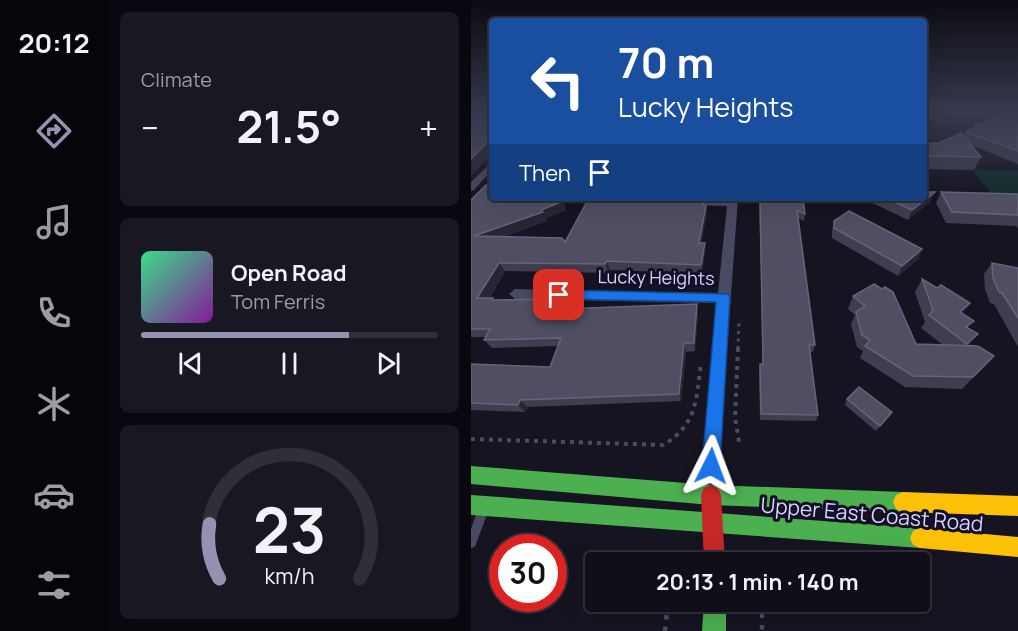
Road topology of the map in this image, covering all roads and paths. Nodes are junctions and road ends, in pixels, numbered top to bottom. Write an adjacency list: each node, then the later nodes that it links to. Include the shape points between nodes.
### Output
1 (489, 168): 2 (street)
2 (471, 188): 3 (street)
3 (485, 188)
4 (702, 201): 6 (street, Lucky Heights)
5 (732, 201): 8 (street, Lucky Heights)
6 (673, 202)
7 (515, 294): 8 (street, Lucky Heights)
8 (723, 298): 14 (street, Lucky Heights)
9 (740, 314): 12 (path, via 735,417)
10 (701, 363): 11 (path, via 690,424 677,439 663,444)
11 (471, 439)
12 (739, 442)
13 (471, 475): 14 (main road, Upper East Coast Road)
14 (711, 495): 16 (main road, Upper East Coast Road); 17 (main road)
15 (478, 505): 17 (main road, Upper East Coast Road); 18 (lane)
16 (1018, 506)
17 (712, 523): 19 (main road, Upper East Coast Road); 20 (main road)
18 (471, 543)
19 (1018, 547)
20 (714, 552)
21 (666, 612): 24 (path)
22 (715, 612): 25 (main road)
23 (762, 612): 26 (path)
24 (665, 631)
25 (714, 631)
26 (762, 631)

